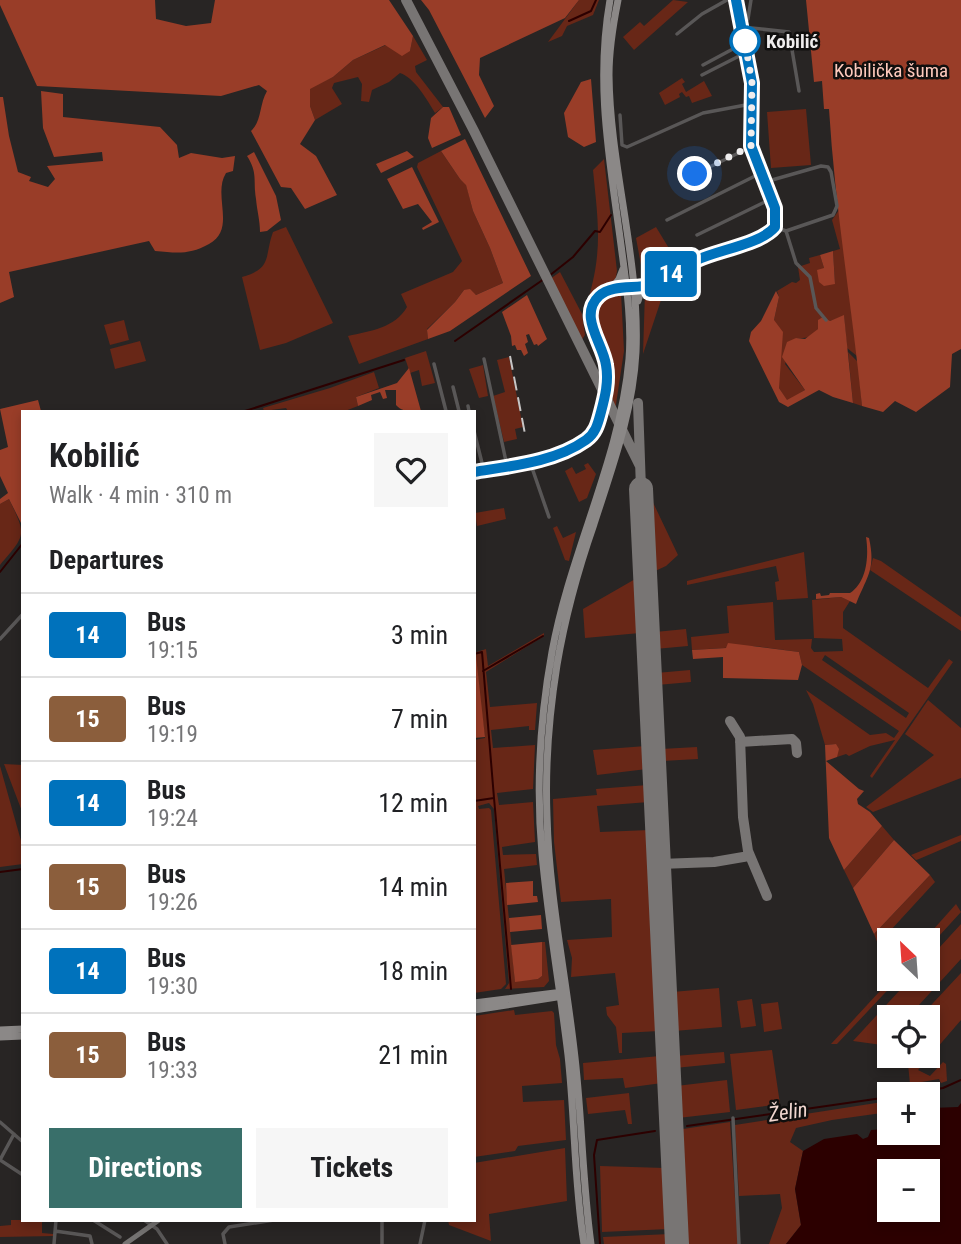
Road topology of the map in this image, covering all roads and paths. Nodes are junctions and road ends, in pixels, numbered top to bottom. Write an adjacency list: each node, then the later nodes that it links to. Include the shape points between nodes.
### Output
1 (610, 0): 24 (main road, via 603,103)
2 (618, 0): 26 (main road, via 610,101)
3 (727, 0): 7 (street)
4 (736, 0): 6 (main road)
5 (751, 0): 6 (street)
6 (742, 26): 8 (main road); 12 (street, via 789,32)
7 (677, 34)
8 (745, 43): 9 (main road); 10 (street)
9 (747, 52): 11 (street); 13 (main road)
10 (702, 65)
11 (702, 75)
12 (799, 91)
13 (753, 104): 14 (street, via 703,113 626,146 620,135); 15 (main road)
14 (620, 115)
15 (751, 146): 16 (main road); 17 (street)
16 (761, 173): 18 (main road); 20 (street)
17 (695, 174)
18 (765, 182): 19 (main road); 22 (street, via 821,166 830,169 835,213)
19 (772, 199): 21 (main road); 23 (street)
20 (667, 220)
21 (775, 227): 22 (street); 25 (main road)
22 (786, 231): 28 (street, via 796,263 810,277 816,309)
23 (697, 235)
24 (624, 265): 26 (main road); 27 (main road)
25 (650, 285): 26 (main road); 29 (main road, via 639,295)
26 (630, 287): 27 (main road); 29 (main road); 43 (main road, via 628,359 618,423 565,593 545,693 540,815)
27 (611, 290): 36 (main road, via 601,294 590,313 607,369 596,428 583,442)
28 (826, 320)
29 (636, 337): 45 (main road, via 626,421 572,595 551,704 547,818)
30 (484, 359): 37 (street)
31 (434, 364): 33 (street)
32 (453, 387): 34 (street)
33 (446, 410)
34 (459, 410)
35 (476, 439): 39 (street)
36 (530, 462): 37 (main road); 40 (street)
37 (507, 466): 39 (main road)
38 (476, 471): 39 (main road)
39 (484, 471)
40 (548, 517)
41 (21, 616): 42 (street)
42 (0, 639)
43 (556, 968): 44 (main road, via 553,987); 45 (main road)
44 (541, 994): 45 (main road); 47 (main road)
45 (562, 994): 46 (main road); 49 (main road); 78 (main road, via 583,1130)
46 (531, 1001): 48 (main road); 49 (main road, via 552,1001)
47 (476, 1003)
48 (476, 1010)
49 (562, 1014): 77 (main road)
50 (21, 1029): 51 (main road)
51 (0, 1030)
52 (21, 1036): 53 (main road)
53 (0, 1037)
54 (733, 1120): 79 (street)
55 (0, 1122): 56 (street)
56 (14, 1134): 57 (street); 58 (street)
57 (21, 1140)
58 (0, 1160): 59 (street)
59 (21, 1174)
60 (56, 1222): 68 (street)
61 (96, 1222): 69 (street)
62 (147, 1222): 67 (street)
63 (156, 1222): 67 (main road)
64 (261, 1222): 74 (street, via 229,1227 223,1234)
65 (382, 1222): 75 (street)
66 (425, 1222): 76 (street)
67 (151, 1225): 72 (main road); 73 (street)
68 (55, 1231): 70 (street); 71 (street, via 90,1237)
69 (120, 1237)
70 (54, 1244)
71 (92, 1244)
72 (125, 1244)
73 (167, 1244)
74 (225, 1244)
75 (382, 1244)
76 (420, 1244)
77 (584, 1244)
78 (591, 1244)
79 (739, 1244)

